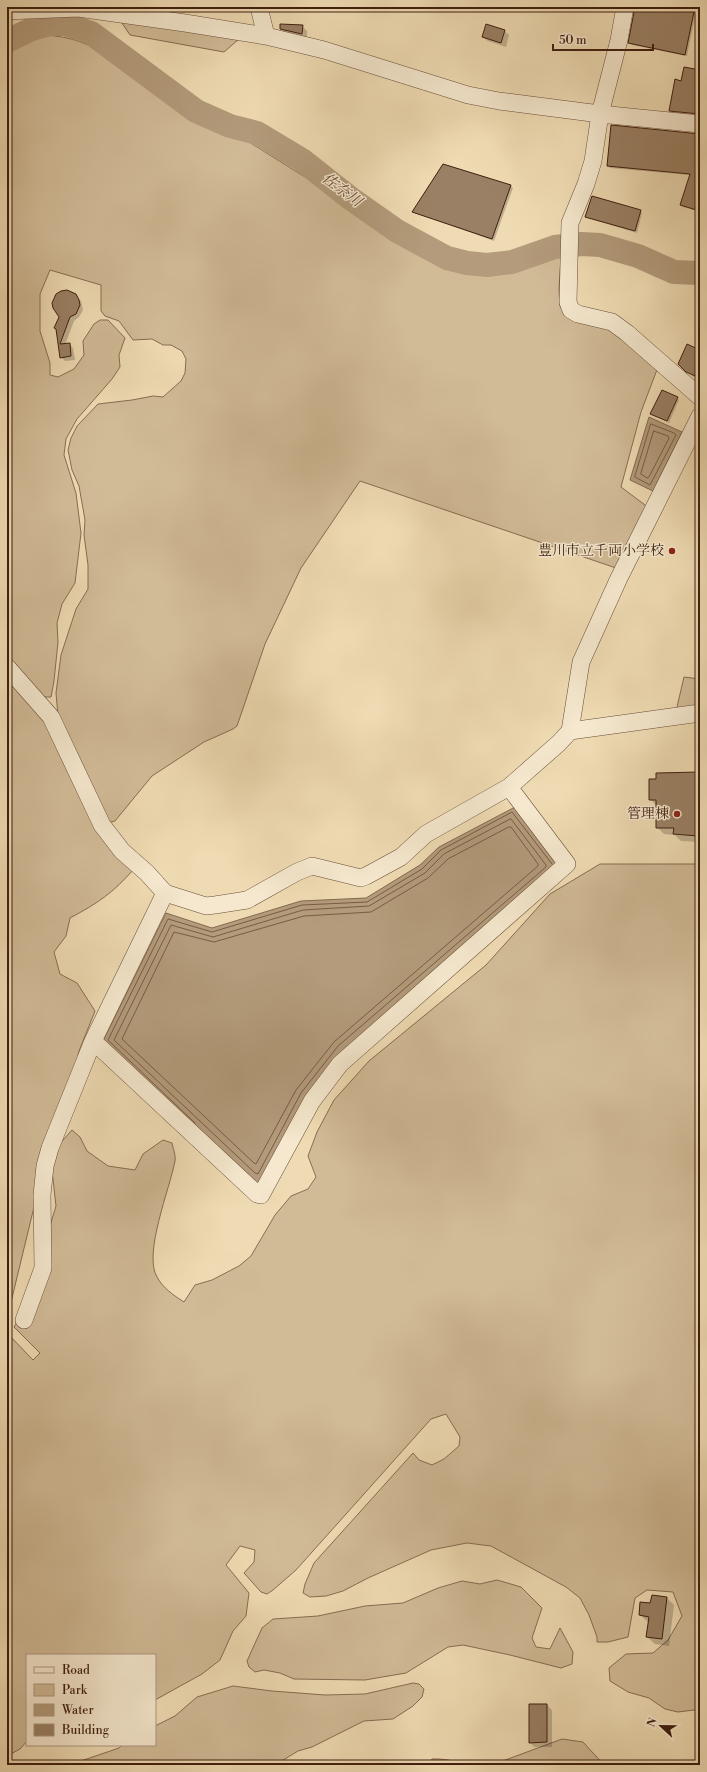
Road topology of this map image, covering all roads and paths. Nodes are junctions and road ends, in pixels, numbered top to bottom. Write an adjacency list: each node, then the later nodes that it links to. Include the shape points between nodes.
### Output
1 (259, 7): 4 (street)
2 (625, 7): 5 (street)
3 (7, 11): 4 (street, via 78,8)
4 (266, 36): 5 (street, via 324,50 468,95)
5 (600, 114): 6 (street); 7 (street, via 586,184 570,223 568,302 571,310 578,314 612,322)
6 (700, 124)
7 (700, 397)
8 (700, 416): 11 (street, via 581,662)
9 (7, 667): 13 (street, via 51,717 102,825 122,851 148,873)
10 (700, 713): 11 (street)
11 (570, 731): 12 (street, via 559,744)
12 (509, 787): 13 (street, via 426,834 400,857 361,878 312,866 247,900 215,906 206,906); 14 (street, via 567,864 340,1064 312,1101 261,1196)
13 (165, 893): 14 (street)
14 (93, 1041): 15 (street, via 45,1166 42,1195 42,1268)
15 (24, 1320)

